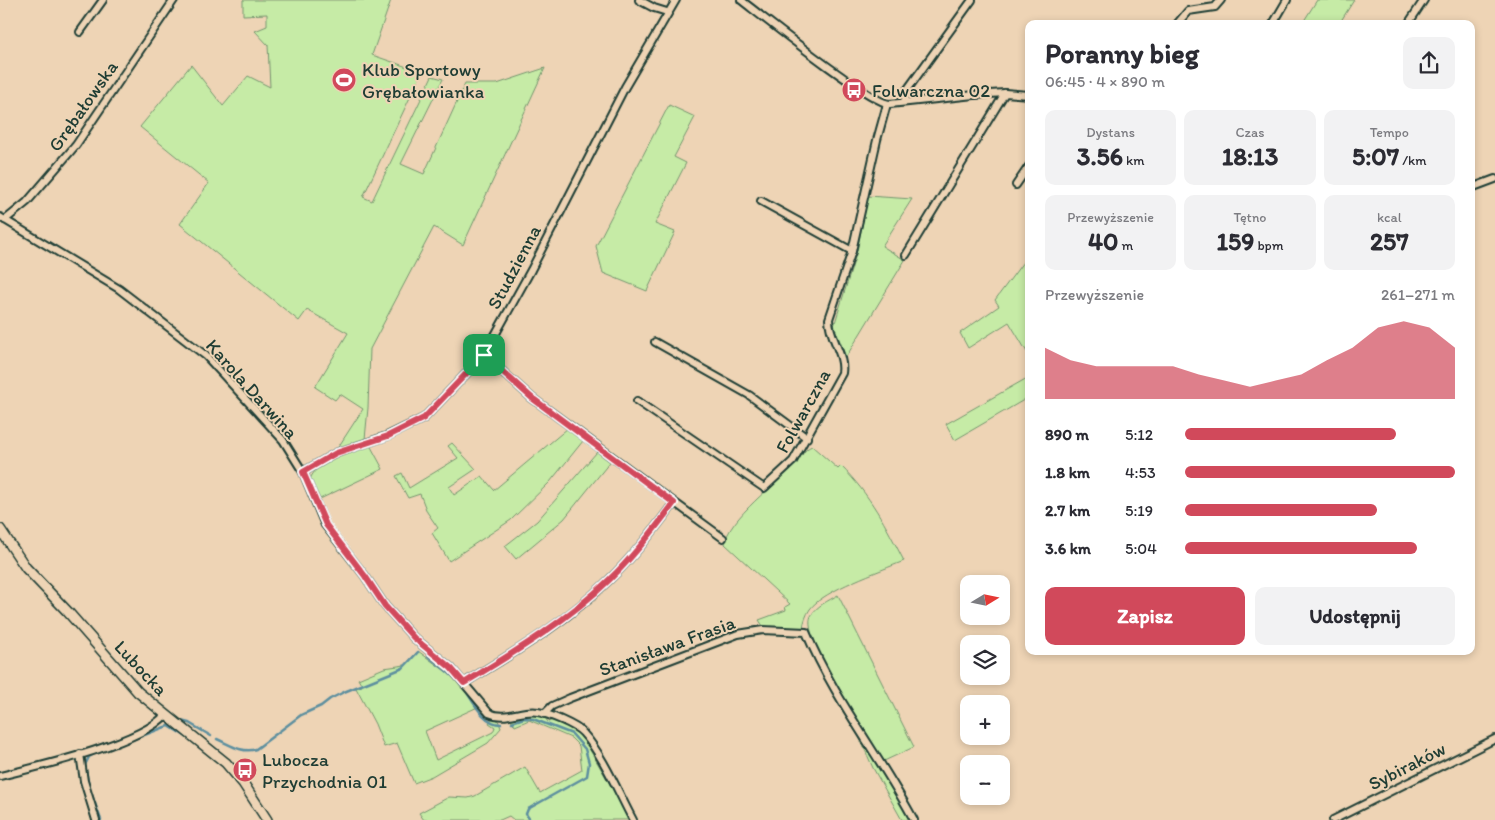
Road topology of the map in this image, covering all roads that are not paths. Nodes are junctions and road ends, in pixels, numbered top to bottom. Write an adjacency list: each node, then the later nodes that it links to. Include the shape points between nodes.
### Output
1 (103, 0): 14 (street)
2 (174, 0): 24 (street, Grębałowska, via 76,144 27,202)
3 (639, 0): 10 (street)
4 (676, 0): 10 (street, Studzienna)
5 (741, 0): 18 (street, via 846,78)
6 (972, 0): 17 (street, via 907,90)
7 (1221, 0): 11 (street, via 1215,7 1188,10)
8 (1287, 0): 12 (street)
9 (1424, 0): 13 (street)
10 (667, 12): 28 (street, Studzienna, via 624,86)
11 (1180, 20)
12 (1274, 20)
13 (1411, 20)
14 (80, 32)
15 (1005, 94): 16 (street); 17 (street); 26 (street)
16 (1025, 95)
17 (904, 102): 18 (street)
18 (887, 104): 25 (street, Folwarczna)
19 (1025, 172): 21 (street)
20 (1495, 179): 22 (street)
21 (1016, 185)
22 (1475, 186)
23 (761, 201): 25 (street)
24 (3, 218): 31 (street, Karola Darwina, via 119,289 206,356 283,440)
25 (852, 251): 30 (street, Folwarczna, via 829,319 842,361 842,373)
26 (906, 255)
27 (655, 342): 30 (street, via 749,396)
28 (484, 355): 31 (street, Studzienna, via 424,418 388,436 336,453); 32 (street, via 532,398)
29 (636, 401): 30 (street, Folwarczna, via 764,488 790,465)
30 (807, 438)
31 (303, 472): 35 (street, Karola Darwina, via 326,525 385,606 414,638)
32 (674, 503): 34 (street); 35 (street, via 629,559 591,596 529,642)
33 (0, 529): 37 (street, Lubocka, via 26,568 138,692)
34 (722, 538)
35 (464, 683): 36 (street, Karola Darwina, via 489,713 497,717 536,712)
36 (544, 714): 43 (street, Karola Darwina, via 583,733); 44 (street, Stanisława Frasia, via 552,706 570,698 738,634 763,630 806,632 848,714)
37 (164, 715): 39 (street, via 129,737); 42 (street, Lubocka, via 226,763)
38 (1495, 739): 45 (street, Sybiraków)
39 (80, 754): 40 (street); 41 (street)
40 (0, 776)
41 (96, 820)
42 (267, 820)
43 (633, 820)
44 (914, 820)
45 (1333, 820)

